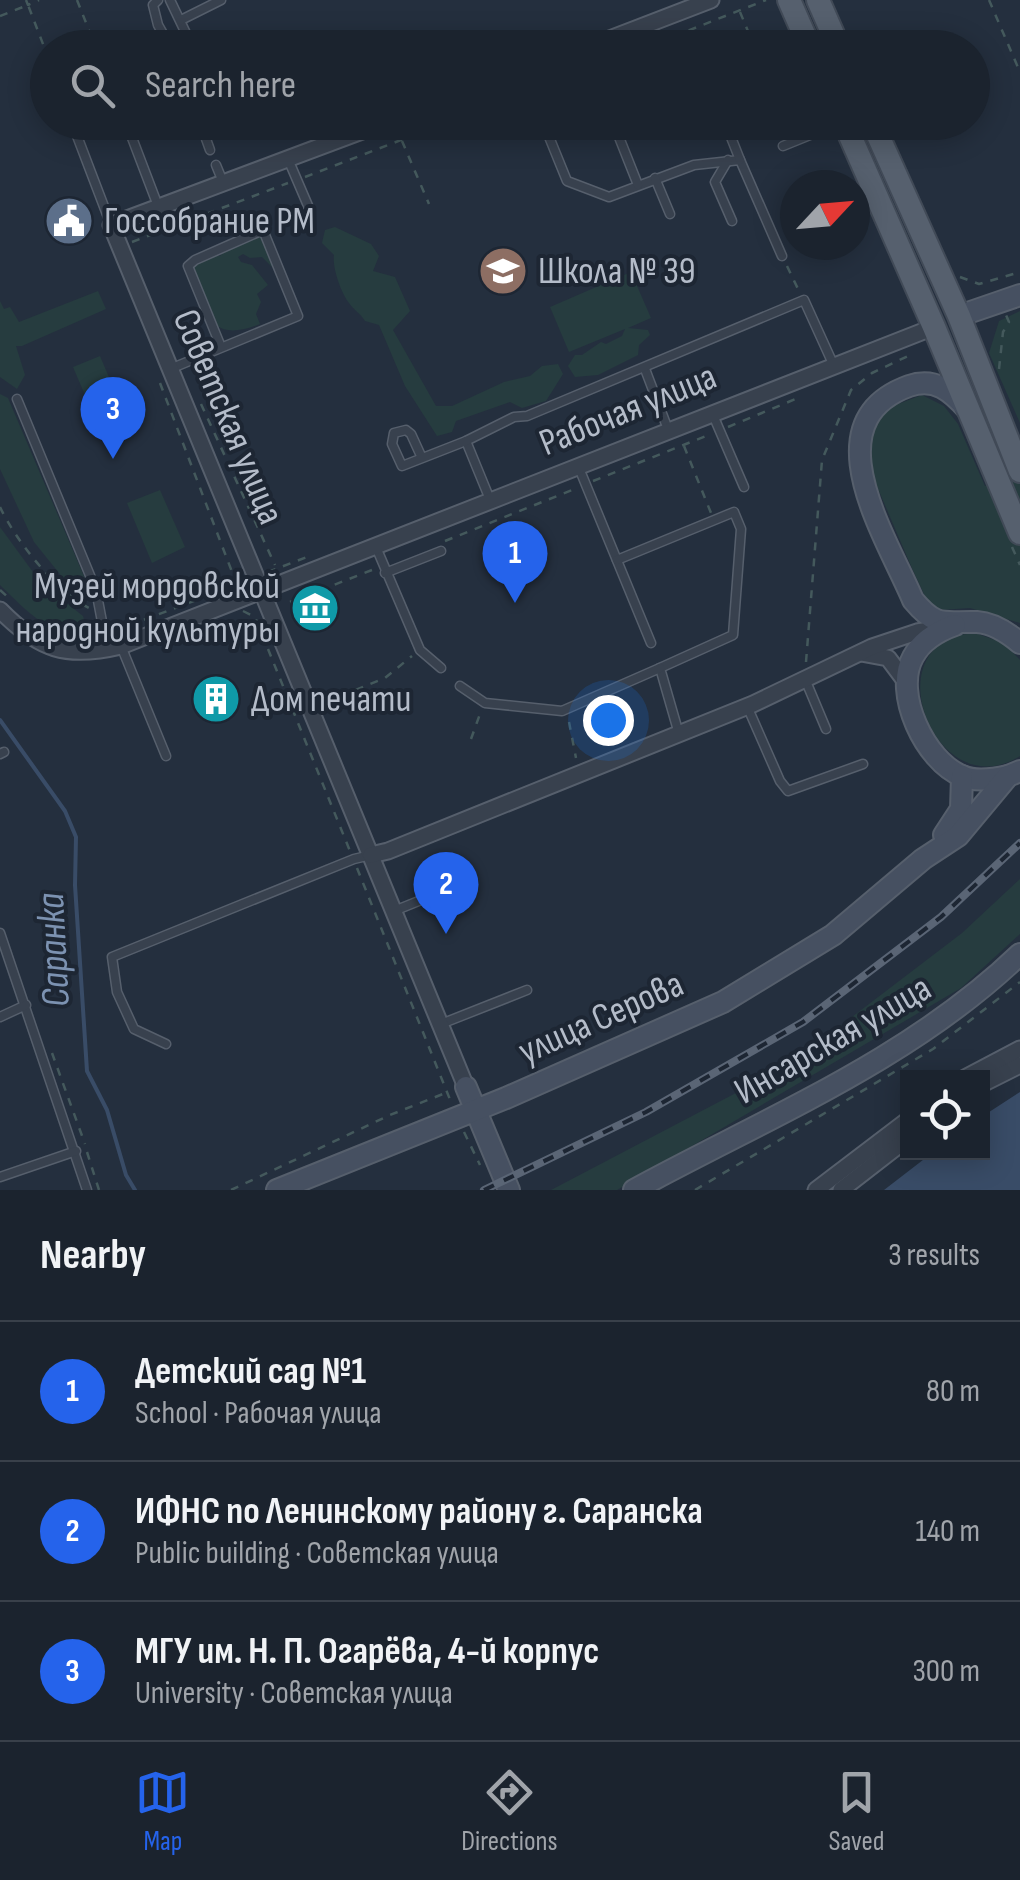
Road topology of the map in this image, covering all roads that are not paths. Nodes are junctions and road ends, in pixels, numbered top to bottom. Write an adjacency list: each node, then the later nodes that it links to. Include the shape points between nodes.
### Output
1 (158, 0): 9 (lane, via 153,14)
2 (170, 0): 8 (lane)
3 (221, 0): 8 (lane)
4 (711, 0): 7 (street)
5 (790, 0): 12 (main road)
6 (818, 0): 13 (main road)
7 (684, 5): 11 (street)
8 (181, 20): 10 (lane)
9 (161, 30)
10 (185, 30)
11 (627, 30)
12 (802, 30)
13 (831, 30)
14 (78, 140): 37 (lane)
15 (133, 140): 33 (lane)
16 (207, 140): 25 (lane)
17 (328, 140): 26 (street)
18 (550, 140): 32 (lane, via 567,181 609,196)
19 (620, 140): 32 (lane)
20 (733, 140): 28 (lane)
21 (798, 140): 24 (lane)
22 (851, 140): 41 (main road)
23 (880, 140): 40 (main road)
24 (783, 146)
25 (210, 150)
26 (288, 159): 31 (street); 34 (lane)
27 (728, 160): 28 (lane); 30 (lane); 36 (lane, via 715,182)
28 (740, 160): 38 (lane)
29 (216, 165): 31 (lane)
30 (655, 178): 32 (lane); 35 (lane)
31 (223, 182): 33 (street)
32 (638, 184)
33 (158, 206): 37 (street)
34 (309, 208)
35 (670, 214)
36 (732, 221)
37 (110, 225): 45 (street, Советская улица)
38 (780, 251)
39 (1020, 295): 40 (street, Рабочая улица)
40 (959, 316): 41 (main road, Рабочая улица); 52 (main road)
41 (934, 326): 43 (street, Рабочая улица); 47 (main road)
42 (221, 347): 42 (lane, via 298,316 262,230 188,266); 45 (lane)
43 (834, 366): 44 (lane, via 804,300); 48 (street, Рабочая улица)
44 (645, 369): 49 (lane); 50 (lane)
45 (164, 374): 61 (street, Советская улица)
46 (17, 399): 66 (lane)
47 (969, 411): 52 (main road); 63 (street, via 944,387 909,386 871,413 858,444 863,480 914,600 937,622)
48 (716, 422): 49 (street, Рабочая улица); 54 (lane)
49 (670, 432): 53 (street, Рабочая улица)
50 (466, 441): 51 (lane); 55 (lane)
51 (422, 458): 51 (lane, via 402,466 394,433 411,434)
52 (1008, 462): 56 (main road)
53 (579, 468): 55 (street, Рабочая улица); 59 (lane)
54 (744, 486)
55 (491, 502): 57 (street, Рабочая улица)
56 (1020, 534)
57 (376, 548): 60 (lane); 61 (street, Рабочая улица)
58 (437, 548): 60 (lane)
59 (616, 560): 64 (lane); 69 (lane, via 734,512 741,529 734,635)
60 (384, 570): 68 (lane, via 420,650)
61 (262, 591): 66 (street, Рабочая улица); 80 (street, Советская улица)
62 (6, 606): 66 (street, via 33,640 50,648)
63 (954, 626): 65 (street, via 991,625); 67 (street, via 893,638); 71 (street, via 925,640)
64 (650, 643)
65 (1020, 643)
66 (114, 648): 76 (lane)
67 (861, 653): 70 (street); 71 (street, via 888,658)
68 (441, 668)
69 (660, 668): 72 (lane, via 562,711 485,703); 75 (lane)
70 (805, 679): 73 (street); 74 (lane)
71 (906, 682): 79 (street, via 926,742)
72 (460, 686)
73 (746, 706): 75 (street); 77 (lane, via 788,792)
74 (826, 729)
75 (679, 734): 80 (street)
76 (166, 756)
77 (863, 764)
78 (1014, 774): 79 (street); 81 (street, улица Серова, via 958,836)
79 (962, 776): 81 (street, улица Серова, via 958,816)
80 (371, 855): 83 (street, Советская улица); 90 (lane, via 112,958 117,992 134,1029)
81 (923, 859): 96 (street, улица Серова, via 833,934 724,1002)
82 (463, 883): 83 (lane)
83 (394, 911): 89 (street, Советская улица)
84 (0, 933): 87 (lane)
85 (1020, 958): 100 (street, Инсарская улица, via 889,1054)
86 (526, 990): 89 (lane)
87 (26, 1005): 88 (lane); 99 (lane)
88 (0, 1017)
89 (441, 1024): 95 (street, Советская улица)
90 (166, 1044)
91 (1020, 1049): 93 (street)
92 (1020, 1064): 94 (street)
93 (980, 1070)
94 (990, 1080)
95 (457, 1090): 96 (street, Советская улица)
96 (466, 1113): 103 (street, улица Серова); 104 (street, Советская улица)
97 (900, 1126): 107 (street)
98 (900, 1144): 108 (street)
99 (76, 1151): 101 (lane); 102 (lane)
100 (695, 1159): 105 (street, Инсарская улица); 106 (street, Инсарская улица)
101 (0, 1177)
102 (87, 1190)
103 (277, 1190)
104 (510, 1190)
105 (634, 1190)
106 (663, 1190)
107 (816, 1190)
108 (841, 1190)

